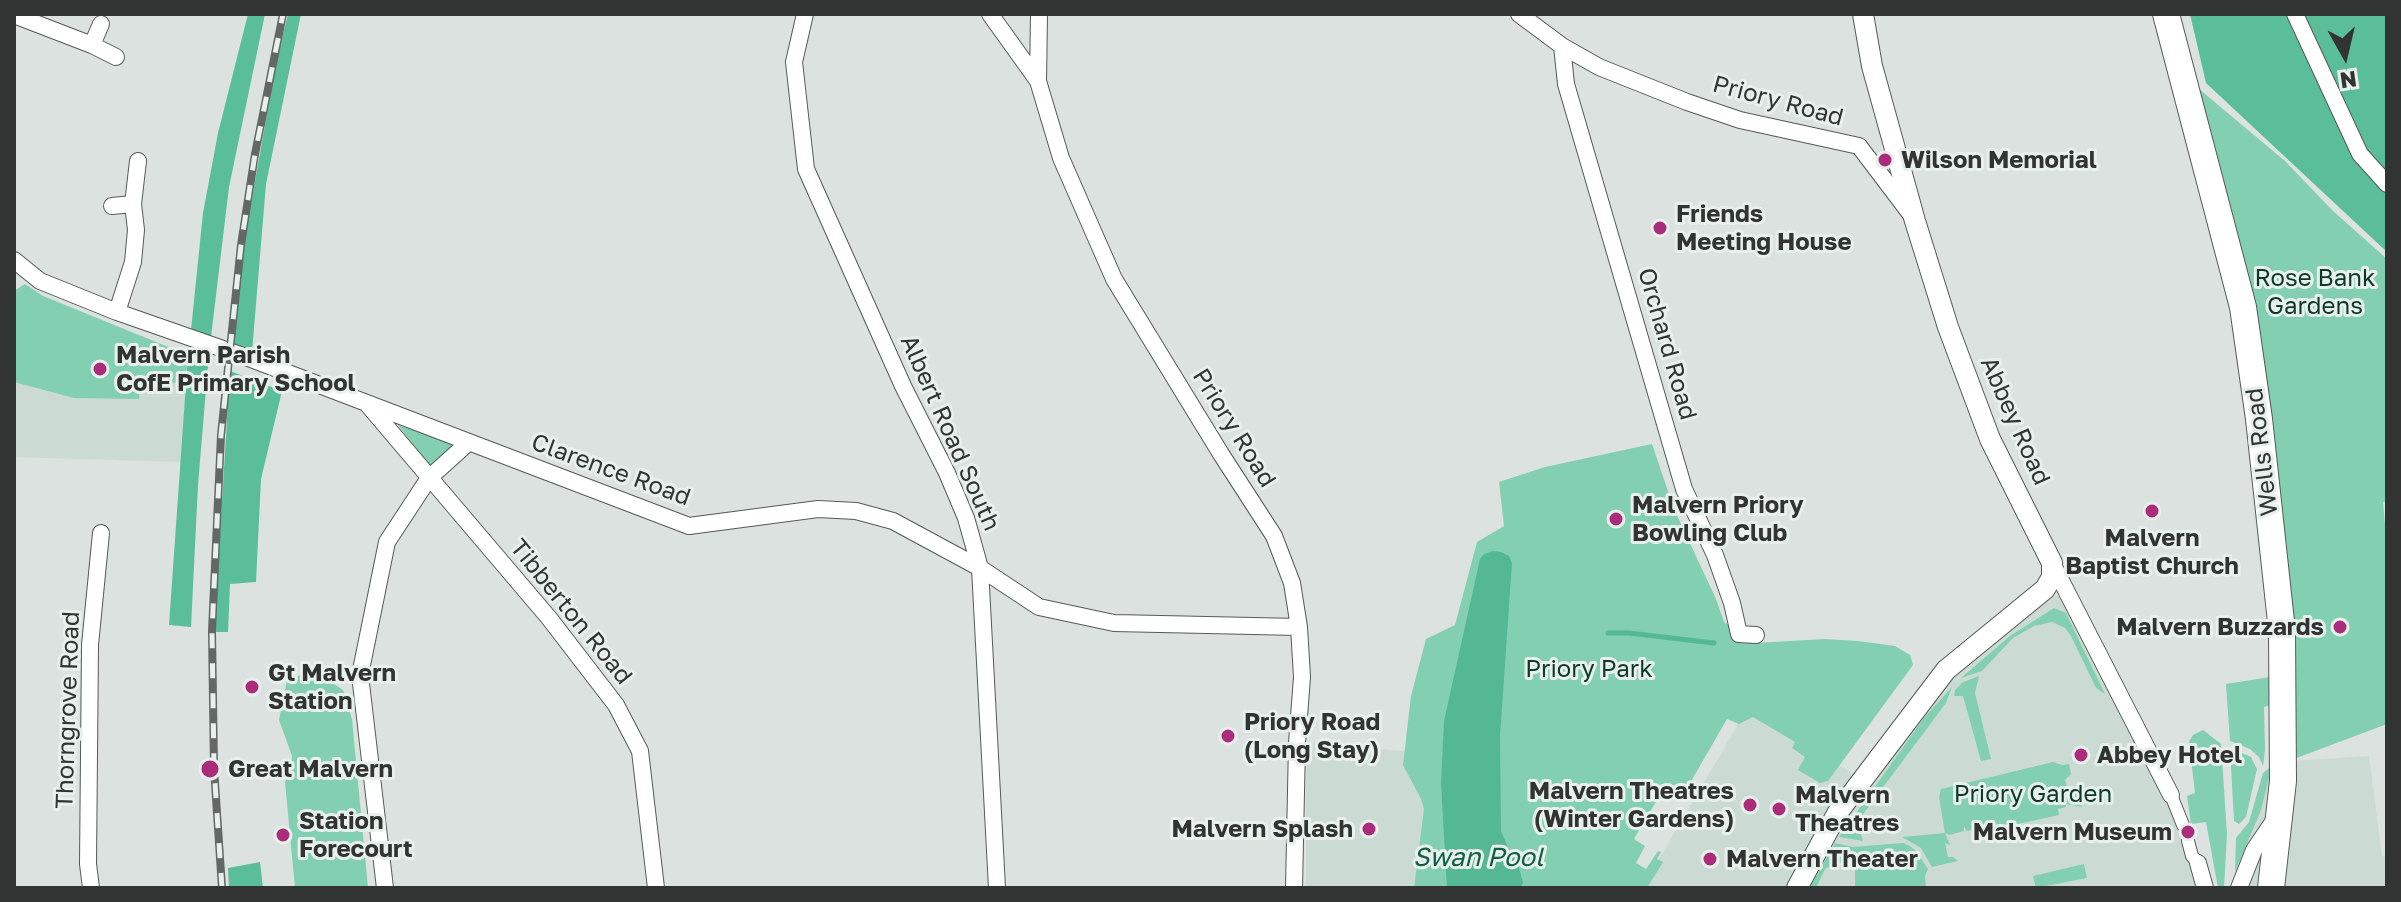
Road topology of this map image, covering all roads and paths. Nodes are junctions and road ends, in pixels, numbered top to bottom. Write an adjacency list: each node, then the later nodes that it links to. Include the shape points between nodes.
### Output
1 (805, 14): 26 (street, Albert Road South, via 794,62 806,169 947,473)
2 (990, 14): 13 (street)
3 (1039, 14): 13 (street, Priory Road)
4 (1519, 14): 11 (street, Priory Road)
5 (1863, 14): 18 (street, Abbey Road)
6 (2166, 14): 30 (highway, Wells Road, via 2243,307 2259,419 2282,631)
7 (2295, 14): 15 (street, via 2360,154)
8 (14, 15): 10 (street)
9 (101, 24): 10 (street)
10 (92, 45): 12 (street)
11 (1562, 46): 18 (street, Priory Road, via 1599,67 1727,115 1859,146); 28 (street, Orchard Road, via 1566,84 1684,489 1715,555 1739,634)
12 (116, 57)
13 (1038, 81): 27 (street, Priory Road, via 1061,158 1114,279 1274,536 1292,583)
14 (138, 161): 16 (street)
15 (2387, 184)
16 (133, 204): 17 (street); 20 (street, via 133,262)
17 (112, 206)
18 (1915, 221): 25 (street, Abbey Road, via 1970,392)
19 (14, 260): 20 (street, Clarence Road, via 40,281)
20 (117, 312): 21 (street, Clarence Road)
21 (366, 404): 22 (street, Clarence Road); 23 (street, Tibberton Road)
22 (469, 442): 23 (street); 26 (street, Clarence Road, via 689,526 818,509 856,511 893,521)
23 (429, 478): 35 (street, via 387,542 360,675); 36 (street, Tibberton Road, via 616,705 640,751)
24 (101, 533): 34 (street, Thorngrove Road, via 90,645)
25 (2052, 563): 29 (street, Abbey Road); 39 (street, via 2045,589 1946,670 1838,812)
26 (980, 568): 27 (street, Clarence Road, via 1039,607 1114,623); 37 (street, Albert Road South)
27 (1299, 627): 38 (street, Priory Road)
28 (1756, 635)
29 (2171, 795): 31 (street, Abbey Road)
30 (2280, 812): 41 (street, via 2254,850); 42 (highway, Wells Road)
31 (2183, 825)
32 (2188, 841): 33 (street)
33 (2198, 863): 40 (street)
34 (91, 888)
35 (385, 888)
36 (656, 888)
37 (997, 888)
38 (1294, 888)
39 (1797, 888)
40 (2205, 888)
41 (2239, 888)
42 (2271, 888)

